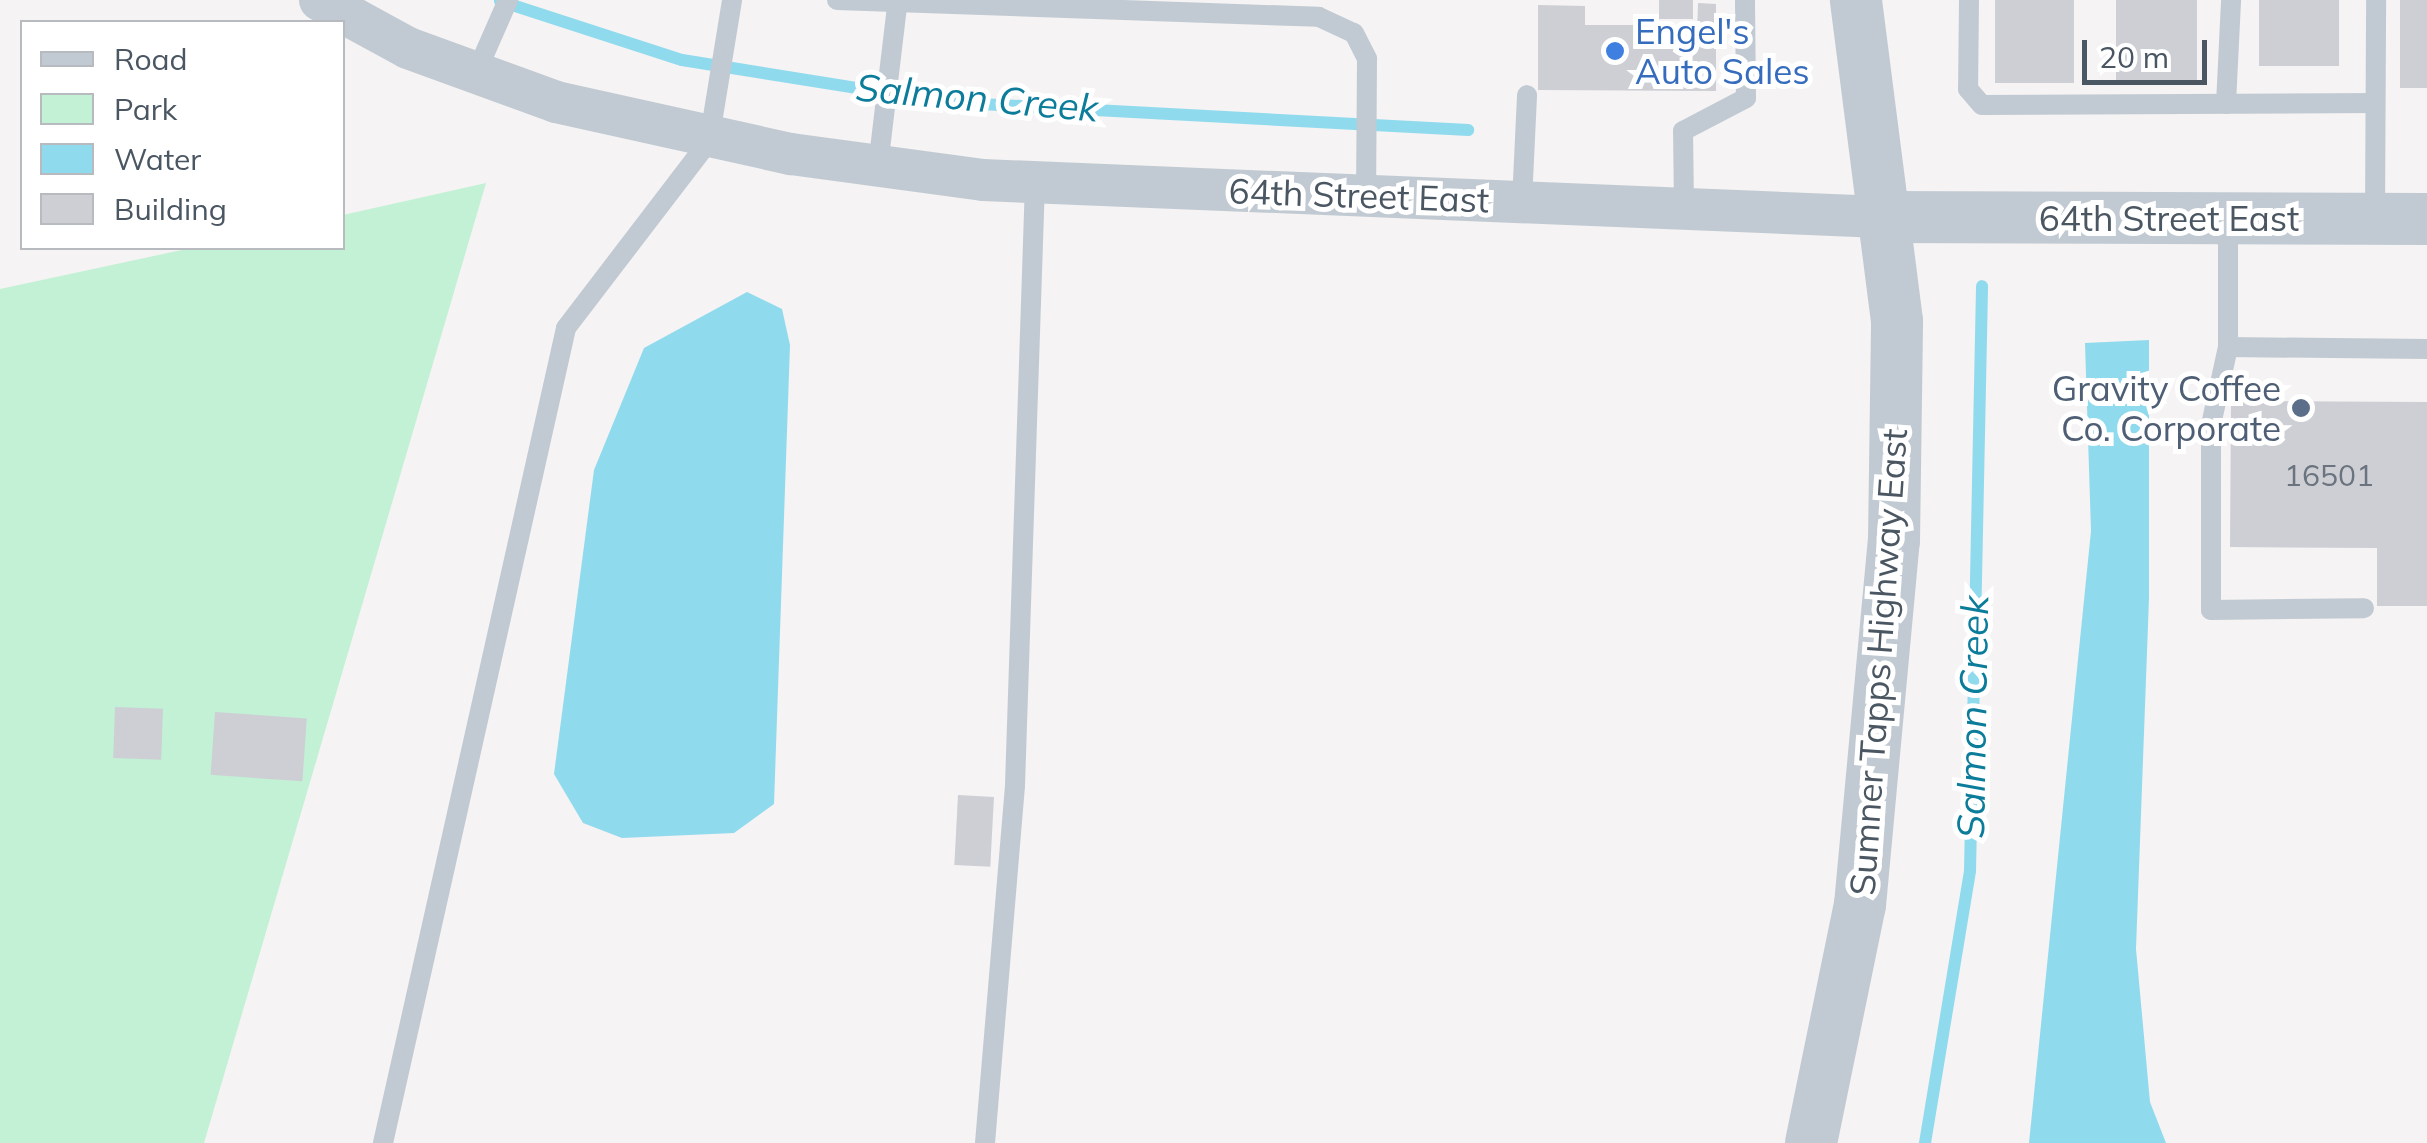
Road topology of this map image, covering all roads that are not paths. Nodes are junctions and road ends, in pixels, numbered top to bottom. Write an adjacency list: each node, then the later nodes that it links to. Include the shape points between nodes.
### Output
1 (320, 0): 13 (street, 64th Street East, via 408,48)
2 (508, 0): 13 (lane)
3 (732, 0): 17 (lane)
4 (837, 0): 11 (lane)
5 (1744, 0): 22 (lane, via 1746,98 1683,131)
6 (1856, 0): 23 (street, Sumner Tapps Highway East)
7 (1969, 0): 16 (lane, via 1968,88 1982,105)
8 (2231, 0): 16 (lane)
9 (2376, 0): 15 (lane)
10 (928, 3): 11 (lane); 12 (lane)
11 (897, 6): 18 (lane)
12 (1318, 8): 20 (lane, via 1354,33 1367,58)
13 (476, 73): 17 (street, 64th Street East, via 556,102)
14 (1528, 95): 21 (lane)
15 (2375, 103): 16 (lane); 25 (lane)
16 (2226, 104)
17 (709, 141): 18 (street, 64th Street East); 30 (lane, via 566,328)
18 (878, 166): 19 (street, 64th Street East)
19 (1034, 182): 20 (street, 64th Street East); 31 (lane, via 1015,785)
20 (1366, 196): 21 (street, 64th Street East)
21 (1522, 202): 22 (street, 64th Street East)
22 (1684, 209): 23 (street, 64th Street East)
23 (1880, 217): 24 (street, 64th Street East); 32 (street, Sumner Tapps Highway East, via 1897,321 1888,632 1860,905)
24 (2228, 218): 25 (street, 64th Street East); 27 (lane)
25 (2374, 219): 26 (street, 64th Street East)
26 (2427, 220)
27 (2228, 348): 28 (lane); 29 (lane, via 2211,425 2211,610)
28 (2427, 349)
29 (2364, 608)
30 (382, 1143)
31 (985, 1143)
32 (1812, 1143)

